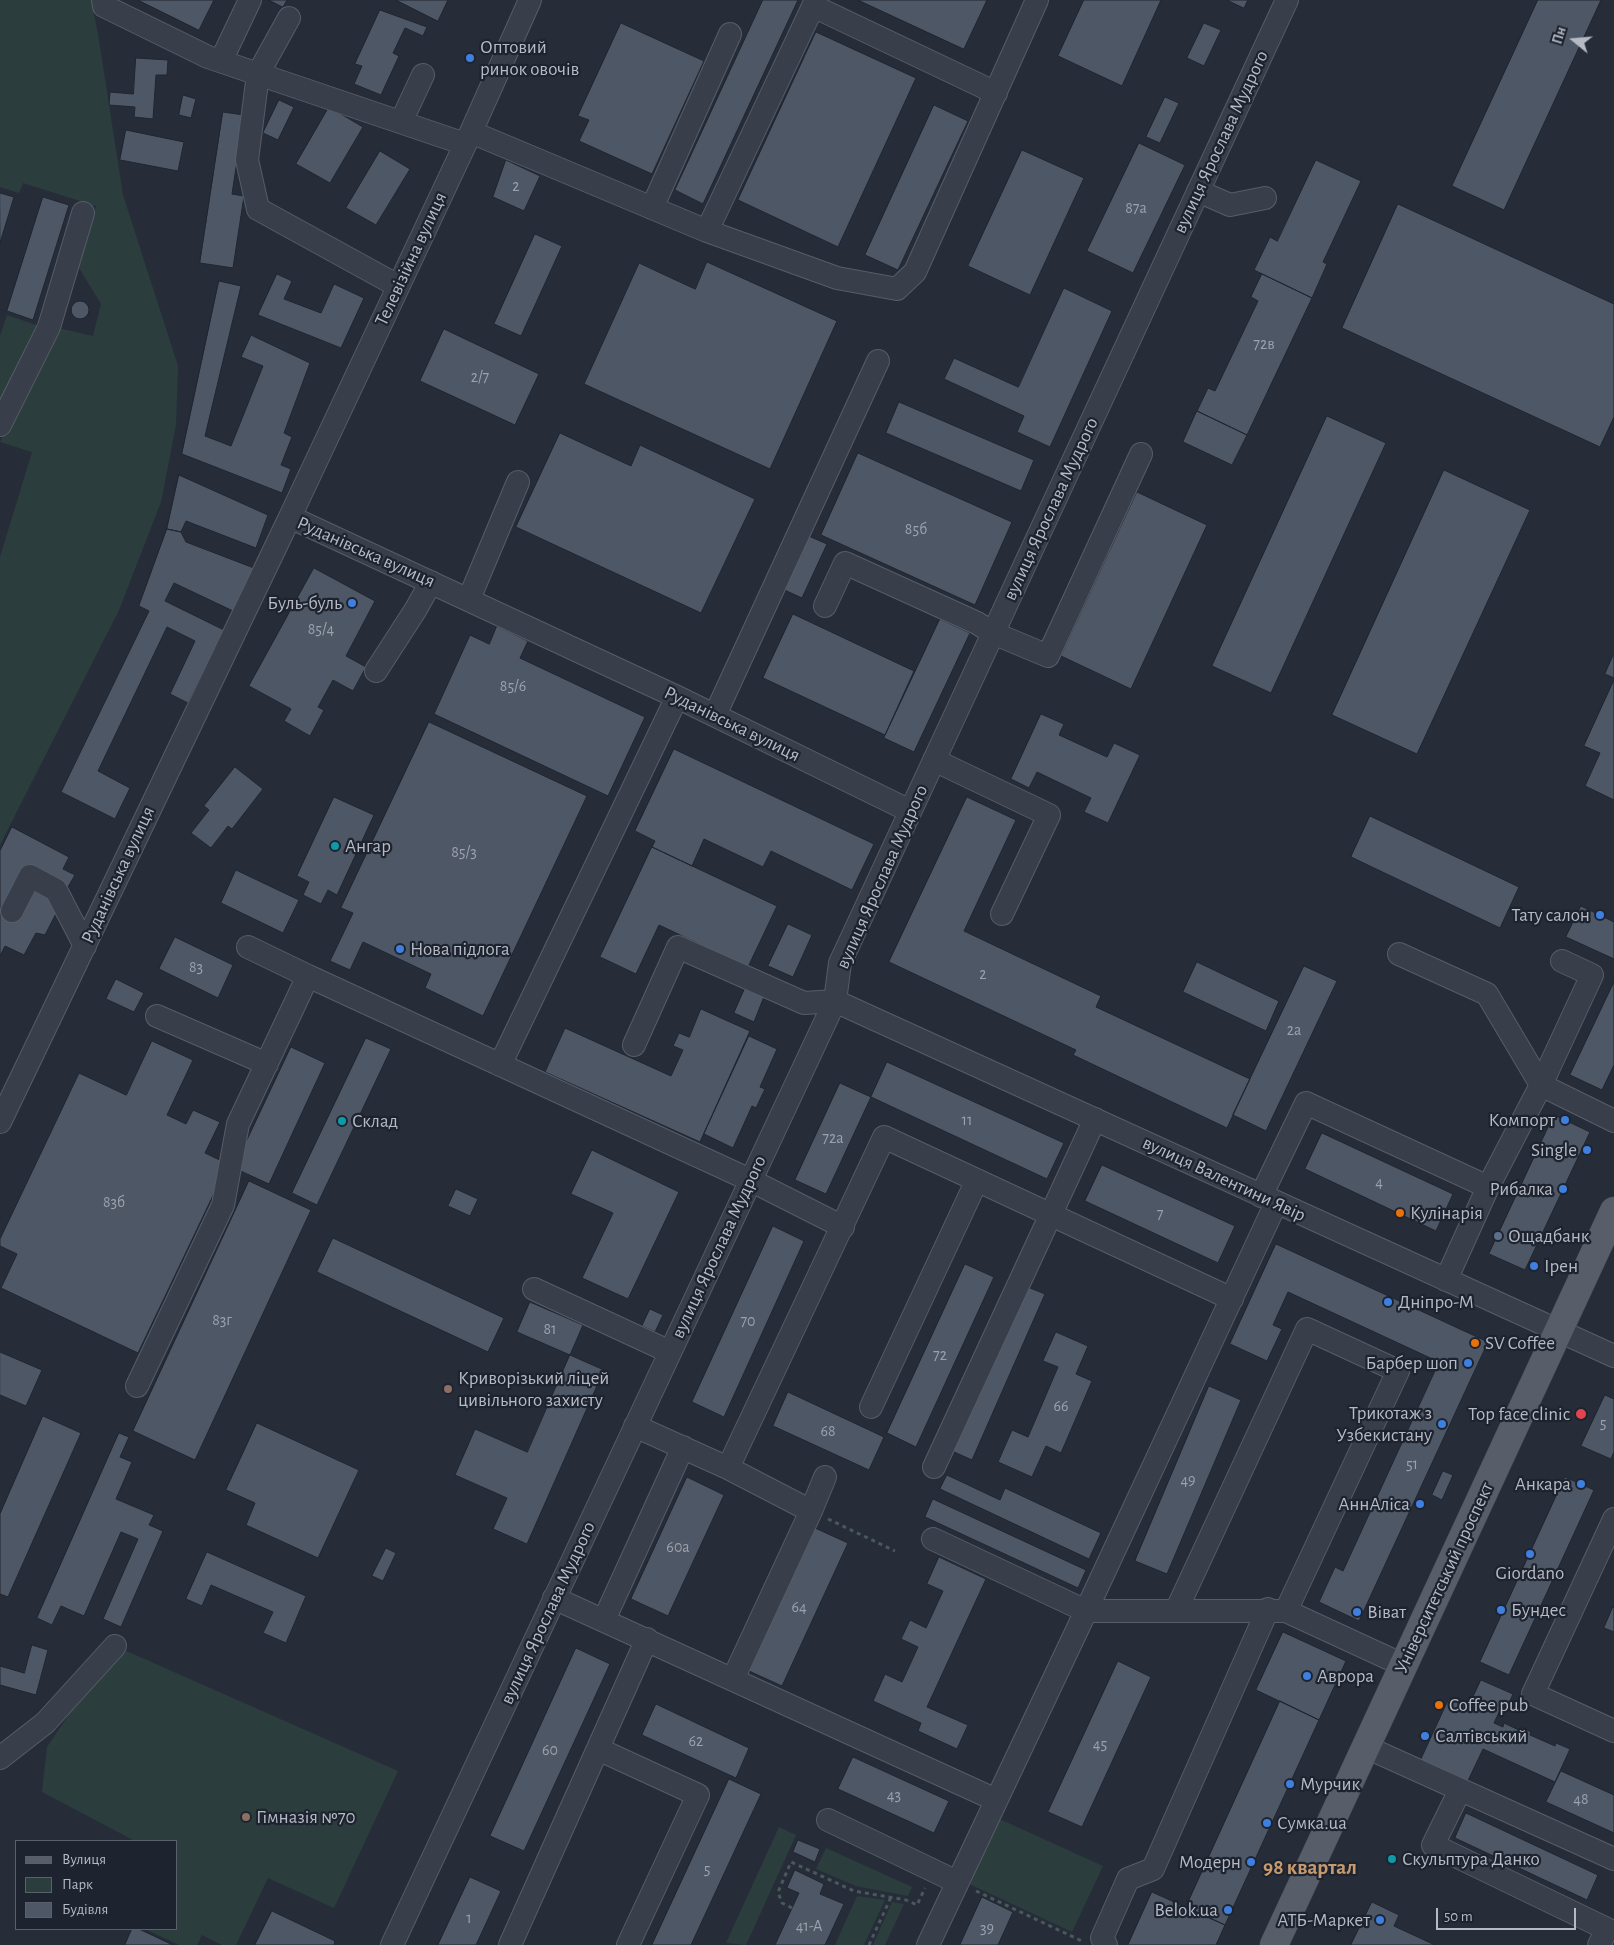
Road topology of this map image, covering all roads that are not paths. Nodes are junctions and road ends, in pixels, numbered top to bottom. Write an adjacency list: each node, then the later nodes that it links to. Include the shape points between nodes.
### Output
1 (103, 0): 9 (street, via 104,6)
2 (250, 0): 9 (street)
3 (530, 0): 14 (street, Телевізійна вулиця)
4 (1038, 0): 12 (street)
5 (1287, 0): 15 (street, вулиця Ярослава Мудрого)
6 (814, 3): 12 (street); 19 (street)
7 (289, 18): 10 (street)
8 (730, 34): 17 (street)
9 (221, 61): 10 (street)
10 (258, 74): 13 (street); 20 (street, via 247,160 258,209)
11 (423, 75): 13 (street)
12 (996, 92): 19 (street, via 915,272 896,289 837,278)
13 (401, 122): 14 (street)
14 (468, 138): 17 (street); 20 (street, Телевізійна вулиця)
15 (1198, 191): 16 (street, via 1230,205); 29 (street, вулиця Ярослава Мудрого)
16 (1266, 198)
17 (652, 208): 19 (street)
18 (83, 213): 22 (street, via 48,327)
19 (707, 231)
20 (398, 286): 25 (street, Телевізійна вулиця)
21 (878, 361): 32 (street)
22 (0, 425)
23 (1141, 454): 29 (street, via 1048,656)
24 (518, 482): 27 (street)
25 (290, 517): 26 (street, Руданівська вулиця); 37 (street, Руданівська вулиця)
26 (431, 582): 27 (street, Руданівська вулиця); 30 (street)
27 (468, 600): 31 (street, Руданівська вулиця)
28 (825, 606): 29 (street, via 845,563)
29 (993, 633): 33 (street, вулиця Ярослава Мудрого)
30 (376, 672)
31 (676, 696): 32 (street, Руданівська вулиця); 46 (street)
32 (715, 715): 34 (street, Руданівська вулиця)
33 (934, 760): 34 (street, вулиця Ярослава Мудрого); 36 (street, via 1049,815)
34 (910, 811): 42 (street, вулиця Ярослава Мудрого, via 840,963)
35 (12, 911): 37 (street, via 30,876 56,890)
36 (1002, 914)
37 (85, 946): 50 (street, Руданівська вулиця)
38 (248, 947): 41 (street)
39 (1399, 954): 47 (street, via 1487,994)
40 (1562, 961): 47 (street, via 1592,975)
41 (308, 976): 45 (street); 46 (street)
42 (834, 1001): 44 (street, via 804,1003 678,947); 48 (street, вулиця Валентини Явір); 51 (street, вулиця Ярослава Мудрого)
43 (157, 1016): 45 (street)
44 (634, 1045)
45 (267, 1064): 64 (street, via 238,1124 223,1205)
46 (500, 1064): 51 (street)
47 (1540, 1084): 49 (street); 53 (street)
48 (1095, 1119): 54 (street, вулиця Валентини Явір); 56 (street)
49 (1614, 1121)
50 (0, 1122)
51 (750, 1180): 57 (street); 62 (street, вулиця Ярослава Мудрого)
52 (977, 1180): 56 (street); 57 (street, via 884,1137); 65 (street)
53 (1488, 1187): 54 (street, via 1306,1103); 58 (street)
54 (1269, 1199): 58 (street, вулиця Валентини Явір); 60 (street)
55 (1614, 1211): 61 (main road, Університетський проспект)
56 (1050, 1214): 60 (street); 68 (street)
57 (843, 1227): 69 (street)
58 (1446, 1280): 61 (street, вулиця Валентини Явір)
59 (534, 1289): 62 (street)
60 (1232, 1298): 76 (street)
61 (1558, 1331): 63 (street, вулиця Валентини Явір); 81 (main road, Університетський проспект)
62 (670, 1352): 66 (street, вулиця Ярослава Мудрого)
63 (1614, 1356)
64 (137, 1386)
65 (871, 1407)
66 (635, 1426): 67 (street); 74 (street, вулиця Ярослава Мудрого)
67 (683, 1447): 69 (street); 78 (street)
68 (934, 1467)
69 (728, 1468): 71 (street)
70 (825, 1477): 71 (street)
71 (811, 1511): 82 (street)
72 (1614, 1519): 83 (street, via 1533,1694)
73 (933, 1539): 76 (street)
74 (554, 1598): 78 (street); 92 (street, вулиця Ярослава Мудрого)
75 (1277, 1610): 77 (street); 77 (street, via 1398,1371 1307,1329); 81 (street); 96 (street, via 1153,1869 1128,1879 1102,1938)
76 (1086, 1611): 77 (street); 88 (street)
77 (1176, 1611)
78 (604, 1620): 79 (street)
79 (648, 1639): 82 (street); 85 (street)
80 (115, 1646): 86 (street, via 45,1724)
81 (1403, 1665): 84 (main road, Університетський проспект)
82 (733, 1679): 88 (street)
83 (1614, 1731)
84 (1366, 1747): 87 (street); 97 (main road, Університетський проспект)
85 (598, 1749): 93 (street); 94 (street, via 698,1795)
86 (0, 1758)
87 (1460, 1790): 90 (street); 98 (street, via 1433,1845 1607,1929)
88 (996, 1800): 91 (street)
89 (828, 1820): 91 (street)
90 (1614, 1859)
91 (957, 1882): 95 (street)
92 (392, 1945)
93 (510, 1945)
94 (628, 1945)
95 (928, 1945)
96 (1106, 1945)
97 (1274, 1945)
98 (1599, 1945)

